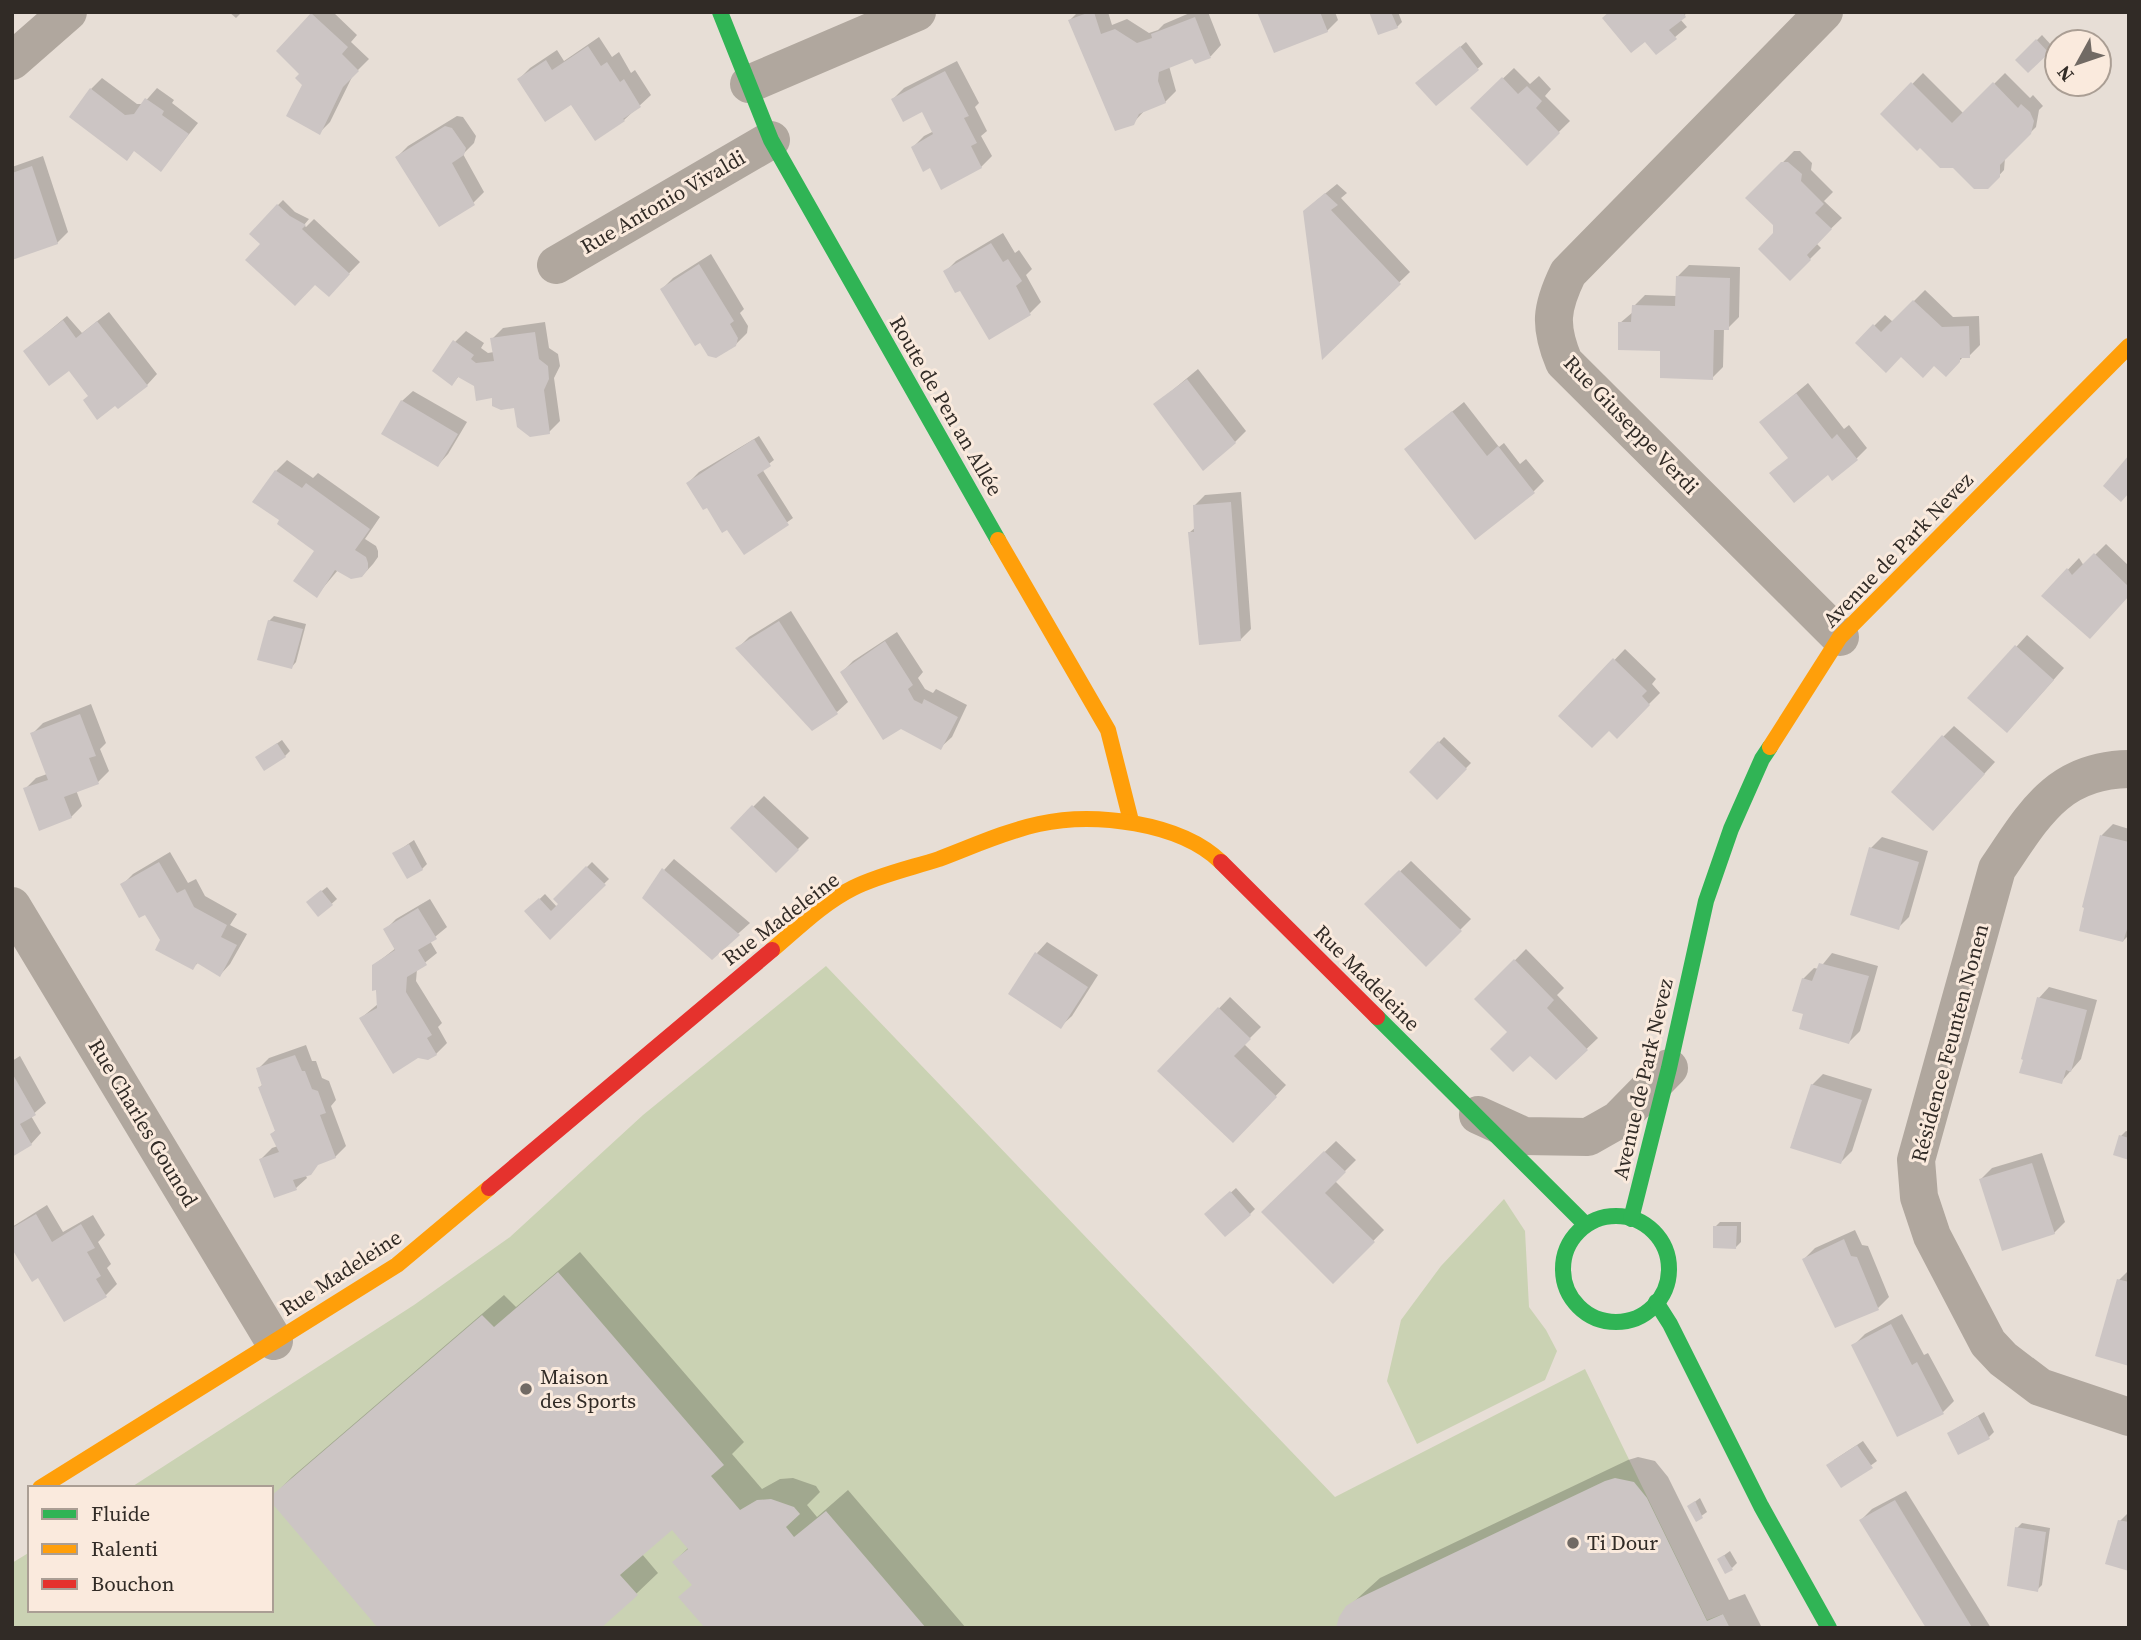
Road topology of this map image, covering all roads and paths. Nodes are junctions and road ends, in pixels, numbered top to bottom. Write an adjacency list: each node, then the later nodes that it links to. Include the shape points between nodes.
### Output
1 (68, 12): 5 (street)
2 (720, 12): 6 (main road, Route de Pen an Allée)
3 (917, 12): 6 (street)
4 (1824, 12): 10 (street, Rue Giuseppe Verdi, via 1568,273 1553,317 1555,341 1564,362)
5 (12, 61)
6 (749, 84): 7 (main road, Route de Pen an Allée)
7 (771, 140): 8 (street, Rue Antonio Vivaldi); 12 (main road, Route de Pen an Allée, via 1108,730)
8 (556, 265)
9 (2129, 346): 10 (main road, Avenue de Park Nevez)
10 (1840, 637): 14 (main road, Avenue de Park Nevez, via 1762,760 1731,829 1706,901)
11 (2129, 769): 20 (street, Résidence Feunten Nonen, via 2083,775 2053,794 1997,869 1916,1160 1919,1197 1932,1236 1988,1343 2040,1387)
12 (1131, 821): 15 (main road, Rue Madeleine, via 1189,839 1214,855); 19 (main road, Rue Madeleine, via 1039,824 853,888 793,931 397,1265)
13 (12, 906): 19 (street, Rue Charles Gounod)
14 (1669, 1068): 15 (street, via 1618,1120 1588,1137 1524,1136); 16 (main road, Avenue de Park Nevez)
15 (1470, 1111): 17 (main road, Rue Madeleine)
16 (1631, 1219): 17 (main road, via 1618,1214); 18 (main road, via 1649,1225 1669,1253 1668,1287)
17 (1585, 1224): 18 (main road, via 1565,1250 1564,1284 1583,1312 1615,1323 1647,1314)
18 (1656, 1303): 22 (main road, via 1760,1506)
19 (274, 1341): 21 (main road, Rue Madeleine)
20 (2129, 1417)
21 (43, 1486)
22 (1829, 1628)

